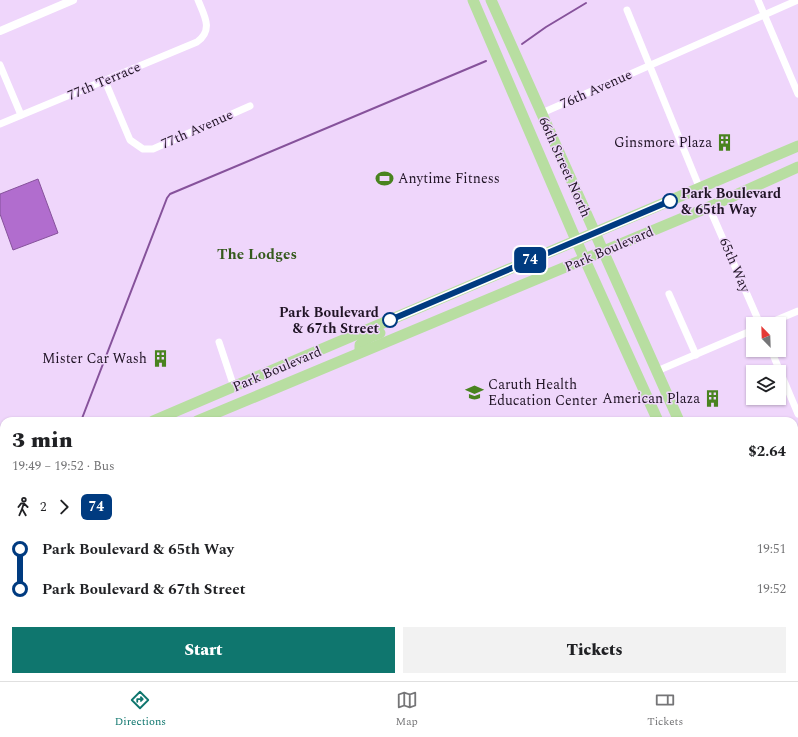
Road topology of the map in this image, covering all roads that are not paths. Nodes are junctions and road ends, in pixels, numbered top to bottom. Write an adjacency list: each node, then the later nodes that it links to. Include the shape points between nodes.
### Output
1 (74, 0): 9 (street)
2 (198, 0): 12 (street, 77th Terrace, via 207,23 206,33 197,42)
3 (473, 0): 23 (main road, 66th Street North)
4 (491, 0): 15 (main road, 66th Street North)
5 (758, 0): 8 (street)
6 (798, 0): 8 (street, 76th Avenue)
7 (627, 10): 10 (street)
8 (764, 15): 10 (street, 76th Avenue); 13 (street)
9 (0, 31)
10 (650, 64): 15 (street, 76th Avenue); 20 (street)
11 (0, 66): 16 (street)
12 (105, 81): 14 (street, 77th Avenue, via 130,140 143,149 152,149); 16 (street, 77th Terrace)
13 (798, 94)
14 (250, 106)
15 (542, 113): 22 (main road, 66th Street North)
16 (21, 115): 17 (street, 77th Terrace)
17 (0, 124)
18 (798, 146): 20 (main road, Park Boulevard)
19 (798, 167): 21 (main road, Park Boulevard)
20 (700, 189): 22 (main road, Park Boulevard)
21 (709, 207): 24 (main road, Park Boulevard); 29 (street, 65th Way)
22 (595, 233): 23 (main road, Park Boulevard); 24 (main road, 66th Street North)
23 (576, 240): 25 (main road, 66th Street North); 28 (main road, Park Boulevard)
24 (603, 252): 25 (main road, Park Boulevard); 36 (main road, 66th Street North)
25 (584, 259): 33 (main road, Park Boulevard); 41 (main road, 66th Street North)
26 (669, 294): 34 (street)
27 (798, 311): 30 (street)
28 (403, 315): 33 (main road, via 394,327 368,338 360,345); 37 (main road, Park Boulevard)
29 (757, 317)
30 (784, 317)
31 (746, 333): 34 (street)
32 (219, 342): 37 (street)
33 (360, 352): 40 (main road, Park Boulevard)
34 (696, 355): 36 (street)
35 (774, 357): 38 (street)
36 (657, 371): 42 (main road, 66th Street North)
37 (234, 387): 39 (main road, Park Boulevard)
38 (798, 414)
39 (172, 417)
40 (206, 417)
41 (656, 417)
42 (677, 417)

